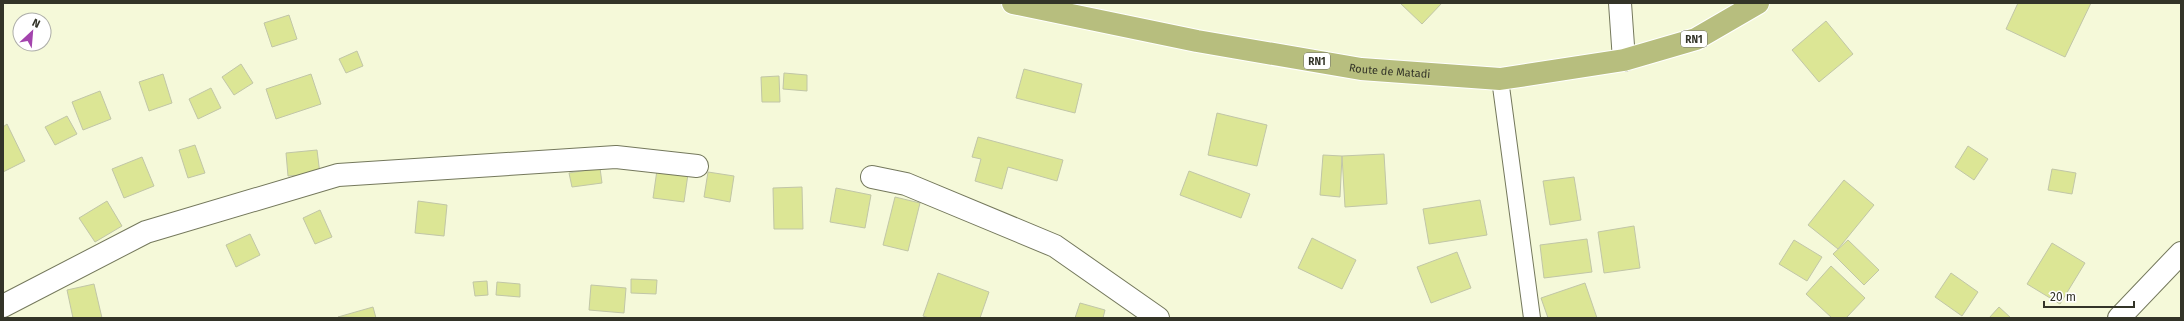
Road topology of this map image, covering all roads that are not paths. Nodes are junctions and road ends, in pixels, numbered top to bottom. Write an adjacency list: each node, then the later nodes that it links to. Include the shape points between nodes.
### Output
1 (1013, 3): 5 (highway, Route de Matadi / RN1, via 1198,41 1361,69)
2 (1620, 3): 4 (street)
3 (1758, 3): 4 (highway, Route de Matadi / RN1, via 1696,39)
4 (1624, 60): 5 (highway, Route de Matadi / RN1)
5 (1500, 79): 11 (lane)
6 (697, 166): 9 (street, via 616,157 338,175 146,232)
7 (872, 177): 10 (street, via 906,184 1055,246)
8 (2181, 253): 12 (street)
9 (3, 306)
10 (1158, 318)
11 (1532, 318)
12 (2119, 318)

